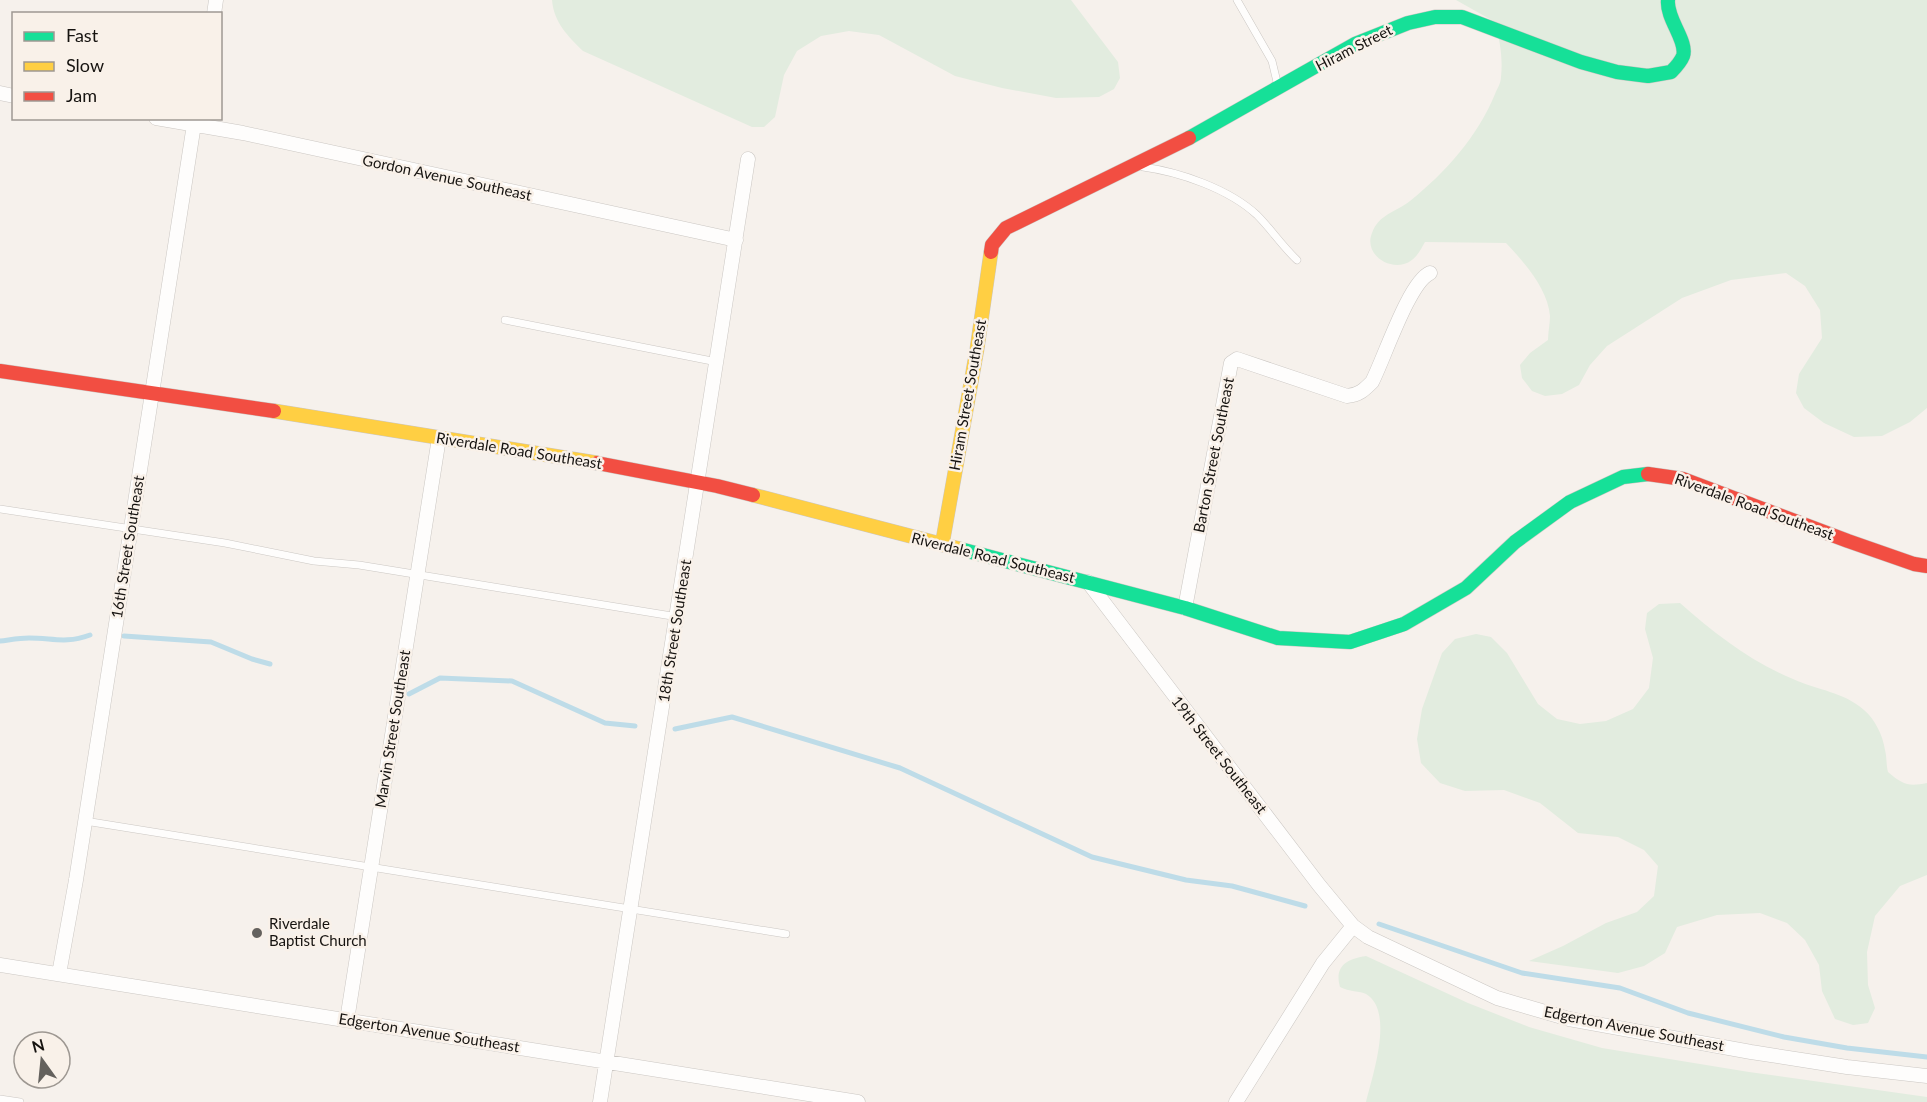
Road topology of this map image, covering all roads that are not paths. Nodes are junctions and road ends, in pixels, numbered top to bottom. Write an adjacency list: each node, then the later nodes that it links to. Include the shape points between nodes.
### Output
1 (1237, 0): 3 (lane, via 1272,61)
2 (1668, 0): 3 (street, Hiram Street, via 1683,56 1664,75 1629,76 1461,16 1439,16 1390,27)
3 (1279, 88): 7 (street, Hiram Street)
4 (176, 120): 5 (street, Gordon Avenue Southeast)
5 (195, 122): 8 (street, Gordon Avenue Southeast); 15 (street, 16th Street Southeast)
6 (748, 159): 8 (street, 18th Street Southeast)
7 (1134, 166): 9 (street, Hiram Street, via 1006,228); 10 (lane, via 1174,173 1235,199 1255,213)
8 (736, 240): 13 (street, 18th Street Southeast)
9 (992, 245): 20 (street, Hiram Street Southeast)
10 (1297, 260)
11 (1430, 273): 24 (street, Barton Street Southeast, via 1421,279 1411,296 1372,382 1355,395 1347,396 1237,359 1231,363)
12 (505, 320): 13 (lane)
13 (718, 362): 17 (street, 18th Street Southeast)
14 (0, 371): 15 (street, Riverdale Road Southeast)
15 (152, 394): 16 (street, Riverdale Road Southeast); 19 (street, 16th Street Southeast)
16 (439, 438): 17 (street, Riverdale Road Southeast); 22 (street, Marvin Street Southeast)
17 (699, 482): 20 (street, Riverdale Road Southeast); 25 (street, 18th Street Southeast)
18 (0, 509): 19 (lane)
19 (131, 529): 22 (lane); 26 (street, 16th Street Southeast)
20 (942, 545): 23 (street, Riverdale Road Southeast)
21 (1927, 566): 24 (street, Riverdale Road Southeast, via 1683,479 1646,474 1623,477 1570,502 1515,542 1466,588 1404,624 1350,642 1278,638)
22 (417, 575): 25 (lane); 27 (street, Marvin Street Southeast)
23 (1088, 582): 24 (street, Riverdale Road Southeast); 29 (street, 19th Street Southeast)
24 (1185, 608)
25 (678, 617): 28 (street, 18th Street Southeast)
26 (85, 821): 27 (lane); 32 (street, 16th Street Southeast)
27 (371, 866): 28 (lane); 33 (street, Marvin Street Southeast)
28 (631, 908): 30 (lane); 34 (street, 18th Street Southeast)
29 (1353, 926): 35 (street, Edgerton Avenue Southeast, via 1368,937 1497,998 1569,1019 1751,1052); 40 (street, via 1323,963)
30 (786, 934)
31 (0, 965): 32 (street, Edgerton Avenue Southeast)
32 (59, 974): 33 (street, Edgerton Avenue Southeast)
33 (346, 1020): 34 (street, Edgerton Avenue Southeast)
34 (607, 1062): 38 (street, 18th Street Southeast); 39 (street, Edgerton Avenue Southeast)
35 (1927, 1076)
36 (0, 1099): 37 (lane)
37 (20, 1102)
38 (600, 1102)
39 (858, 1102)
40 (1236, 1102)

